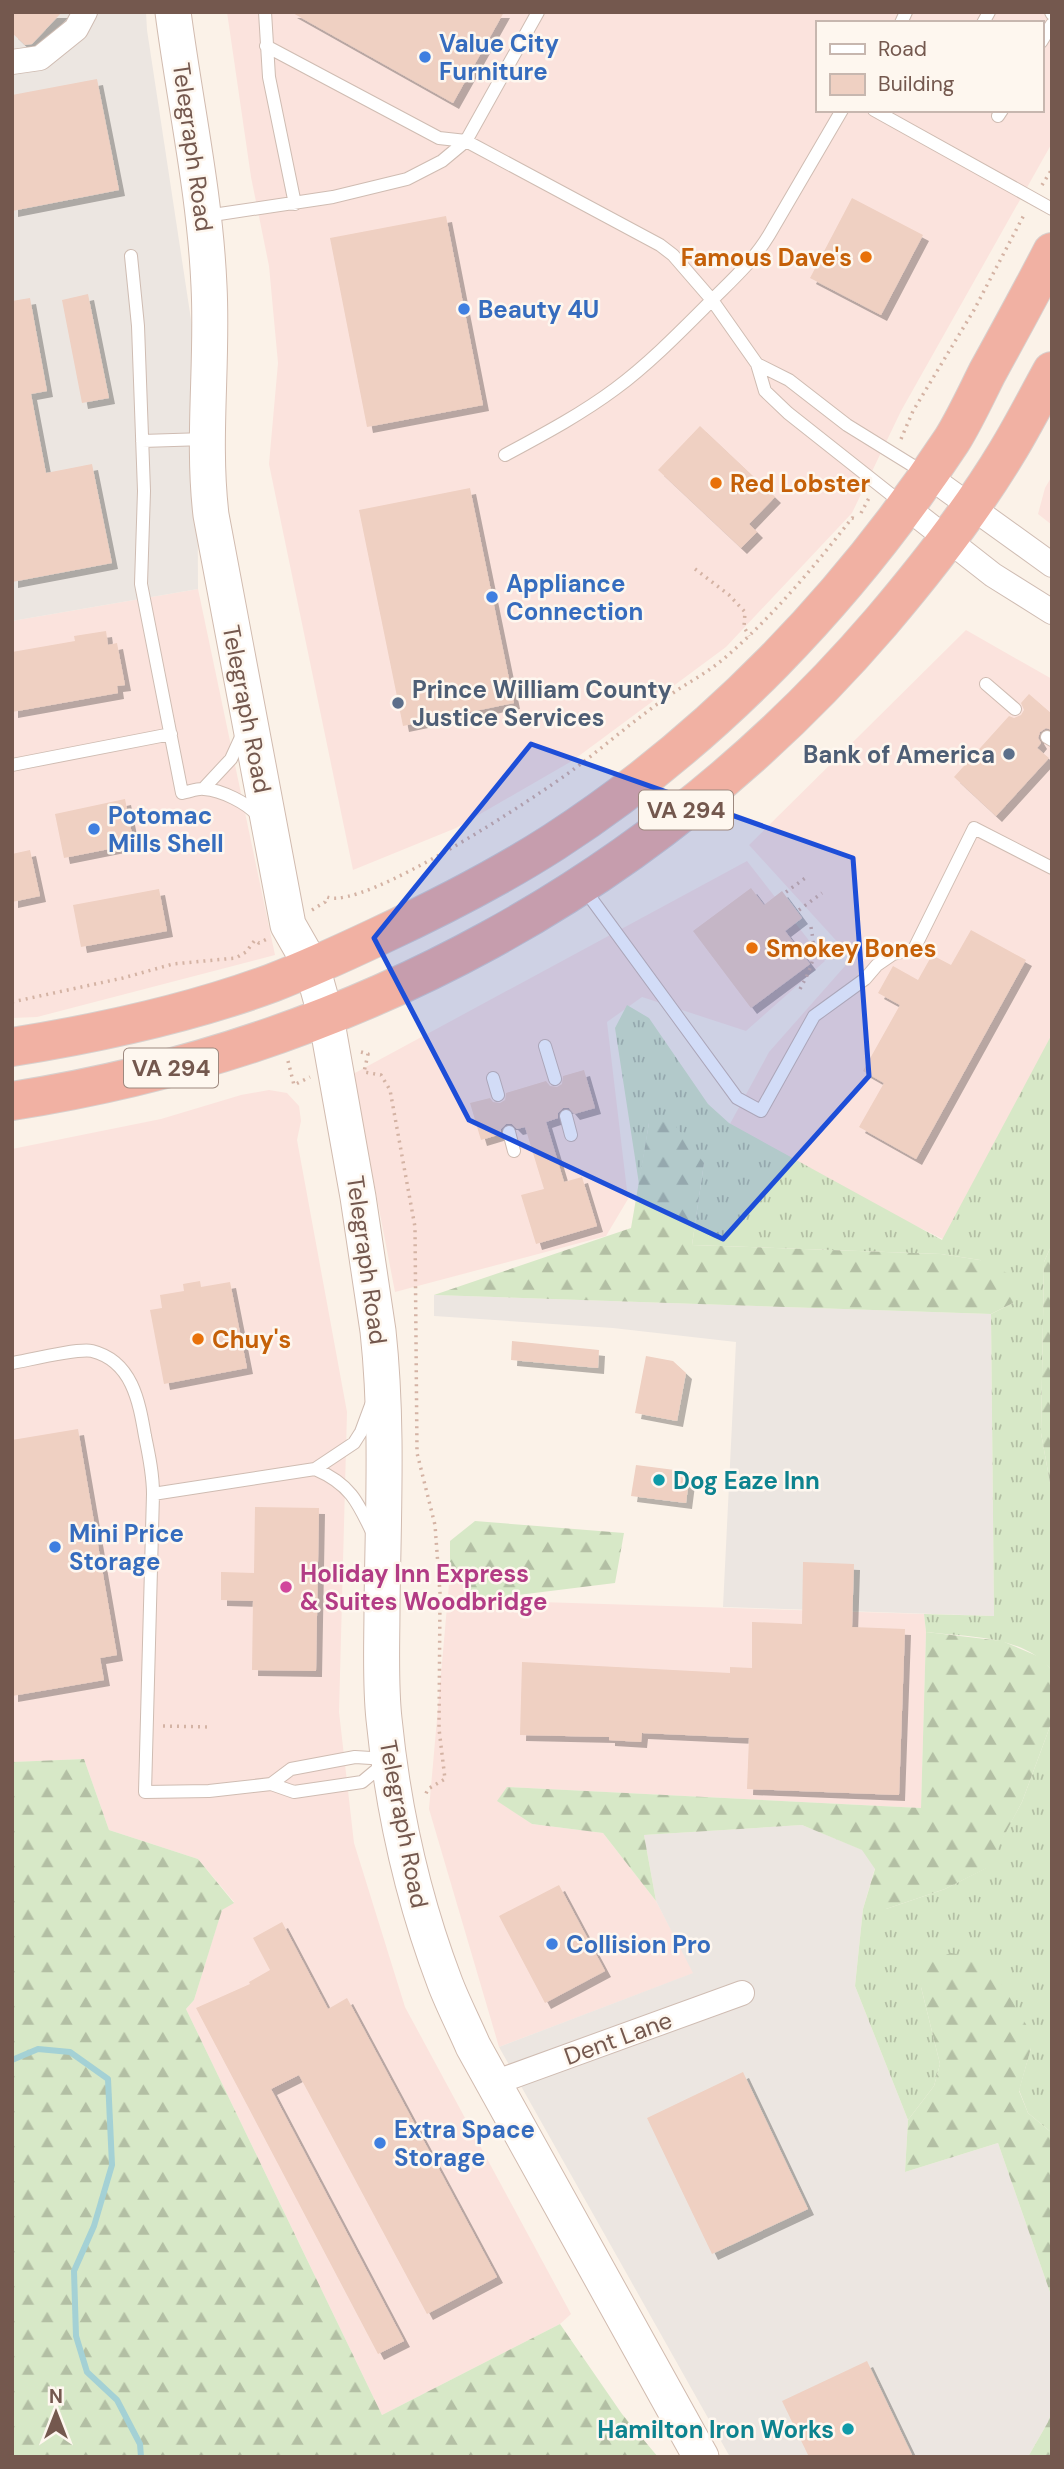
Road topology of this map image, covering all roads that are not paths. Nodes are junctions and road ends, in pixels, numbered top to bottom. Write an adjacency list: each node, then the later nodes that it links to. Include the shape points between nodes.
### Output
1 (85, 12): 6 (street, via 76,29 40,58)
2 (173, 12): 12 (main road, Telegraph Road)
3 (265, 12): 5 (lane)
4 (538, 12): 9 (lane)
5 (265, 46): 9 (lane, via 439,138); 10 (lane)
6 (12, 62)
7 (841, 112): 15 (lane, via 757,254)
8 (878, 112): 11 (lane)
9 (466, 141): 10 (lane, via 442,161 407,179); 15 (lane, via 660,244)
10 (295, 204): 12 (lane)
11 (1052, 209)
12 (205, 216): 18 (main road, Telegraph Road, via 211,320)
13 (1052, 252): 21 (highway, VA 294, via 953,438)
14 (131, 256): 19 (lane)
15 (712, 300): 16 (lane); 20 (lane, via 615,389)
16 (757, 364): 21 (lane, via 789,380 847,425); 22 (lane, via 765,391)
17 (1052, 371): 23 (highway, VA 294, via 1007,453)
18 (207, 439): 19 (lane); 28 (main road, Telegraph Road, via 211,514)
19 (142, 442): 30 (lane, via 141,584)
20 (505, 455)
21 (927, 475): 22 (highway, VA 294); 23 (street)
22 (905, 506): 24 (street); 36 (highway, VA 294, via 807,628 728,705 621,794 489,880)
23 (970, 507): 24 (highway, VA 294); 25 (street)
24 (947, 539): 26 (street); 35 (highway, VA 294, via 854,654 797,712 688,808)
25 (1052, 565)
26 (1052, 612)
27 (986, 684): 29 (lane)
28 (246, 703): 32 (lane, via 236,750); 33 (main road, Telegraph Road)
29 (1015, 709)
30 (171, 734): 31 (lane); 32 (lane, via 183,793)
31 (12, 765)
32 (204, 788): 33 (lane, via 241,801)
33 (270, 830): 36 (main road, Telegraph Road, via 288,925)
34 (1050, 862): 35 (lane, via 974,828 914,949 885,959 814,1016 761,1111 737,1098)
35 (581, 885): 37 (highway, VA 294, via 456,958)
36 (312, 967): 37 (main road, Telegraph Road); 39 (highway, VA 294, via 192,1008)
37 (326, 1017): 43 (highway, VA 294, via 160,1071); 49 (main road, Telegraph Road, via 360,1209)
38 (545, 1046): 41 (lane)
39 (12, 1048)
40 (493, 1078): 42 (lane)
41 (555, 1079)
42 (498, 1095)
43 (14, 1102)
44 (566, 1116): 46 (lane)
45 (509, 1132): 47 (lane)
46 (571, 1135)
47 (514, 1151)
48 (12, 1363): 51 (lane, via 89,1350 118,1365 137,1395)
49 (382, 1377): 50 (lane, via 358,1437); 52 (main road, Telegraph Road)
50 (315, 1469): 51 (lane); 52 (lane, via 350,1491)
51 (153, 1494): 54 (lane, via 145,1792)
52 (382, 1553): 53 (main road, Telegraph Road, via 382,1663)
53 (389, 1759): 54 (lane, via 355,1757 291,1769); 54 (lane, via 362,1782 294,1792); 56 (main road, Telegraph Road, via 420,1912 445,1985)
54 (271, 1784)
55 (742, 1993): 56 (street, Dent Lane)
56 (494, 2083): 57 (main road, Telegraph Road)
57 (701, 2457)

